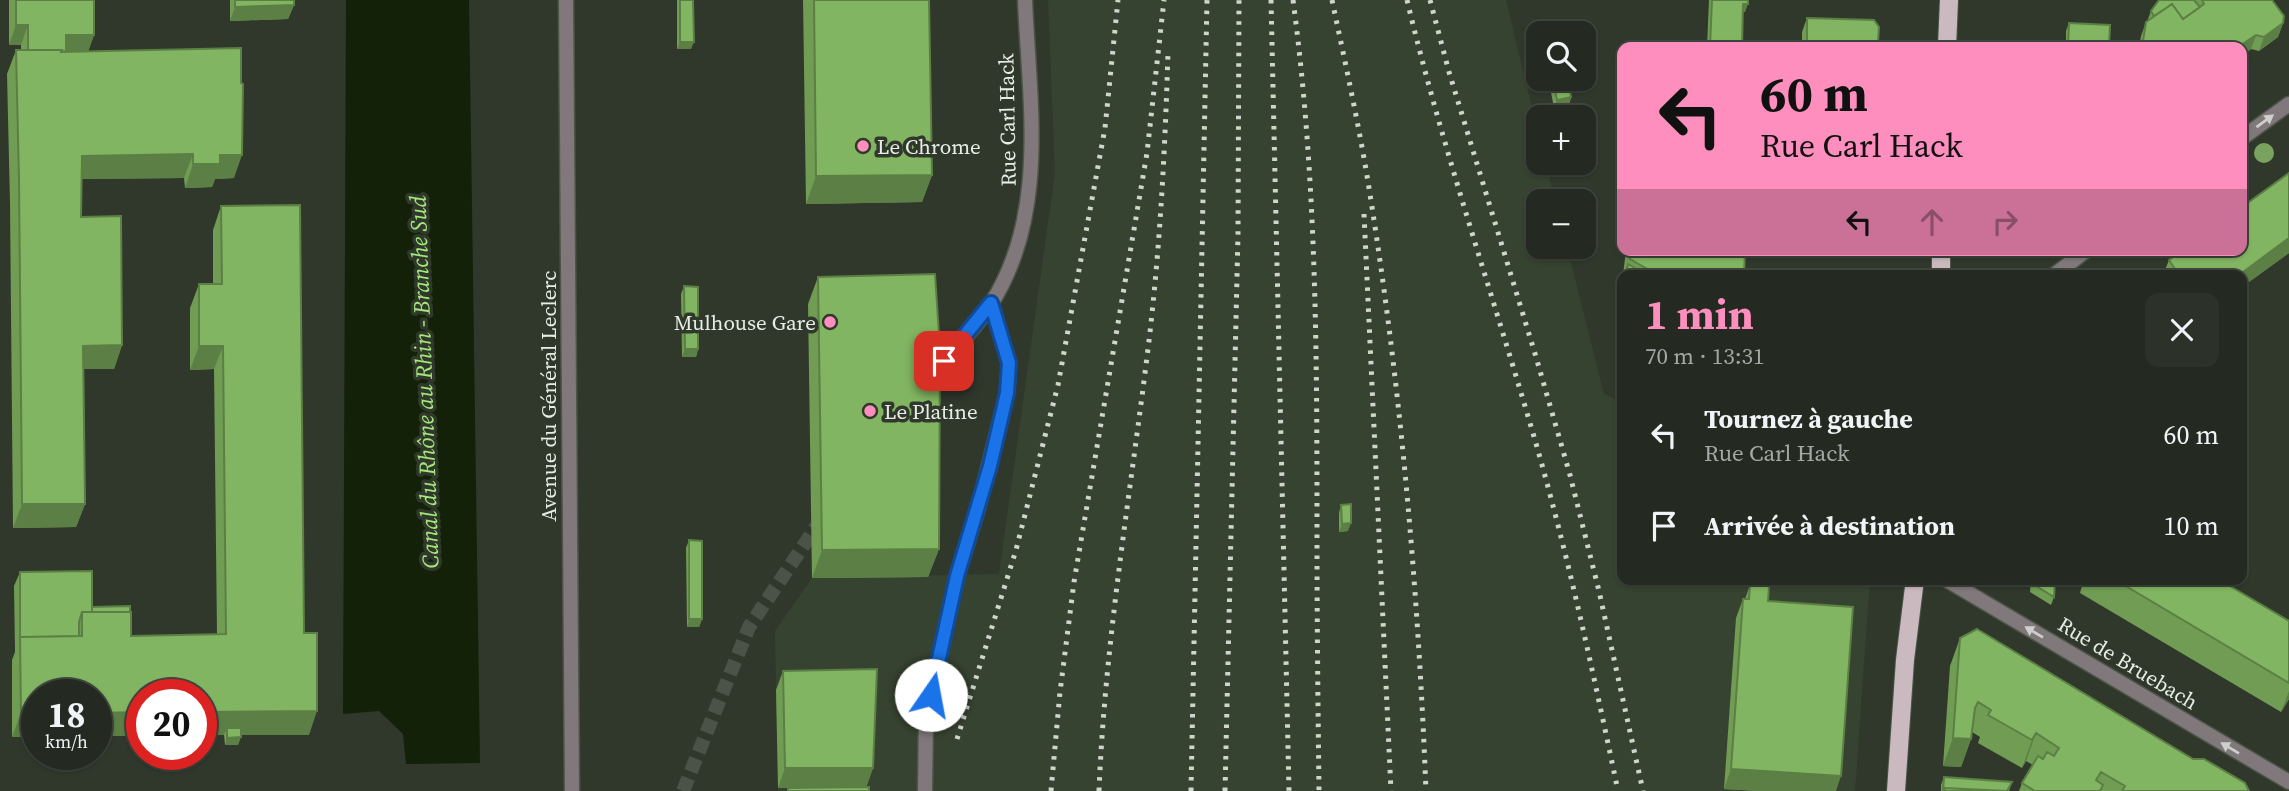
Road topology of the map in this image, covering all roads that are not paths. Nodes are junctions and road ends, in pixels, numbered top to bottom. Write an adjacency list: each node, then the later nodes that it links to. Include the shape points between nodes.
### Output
1 (566, 0): 14 (street, Avenue du Général Leclerc)
2 (1025, 0): 9 (street, Rue Carl Hack, via 1032,159 1029,195 1018,245)
3 (1949, 0): 4 (main road)
4 (1947, 42)
5 (2289, 104): 6 (street, one-way to 5)
6 (2247, 134)
7 (2079, 256): 8 (street)
8 (2061, 270)
9 (991, 303): 10 (street, Rue Carl Hack); 15 (street, via 1009,363 1007,393 957,576 926,719)
10 (930, 378)
11 (1914, 585): 16 (main road)
12 (1955, 585): 13 (street, Rue de Bruebach, one-way to 12)
13 (2289, 782)
14 (572, 791)
15 (925, 791)
16 (1896, 791)

